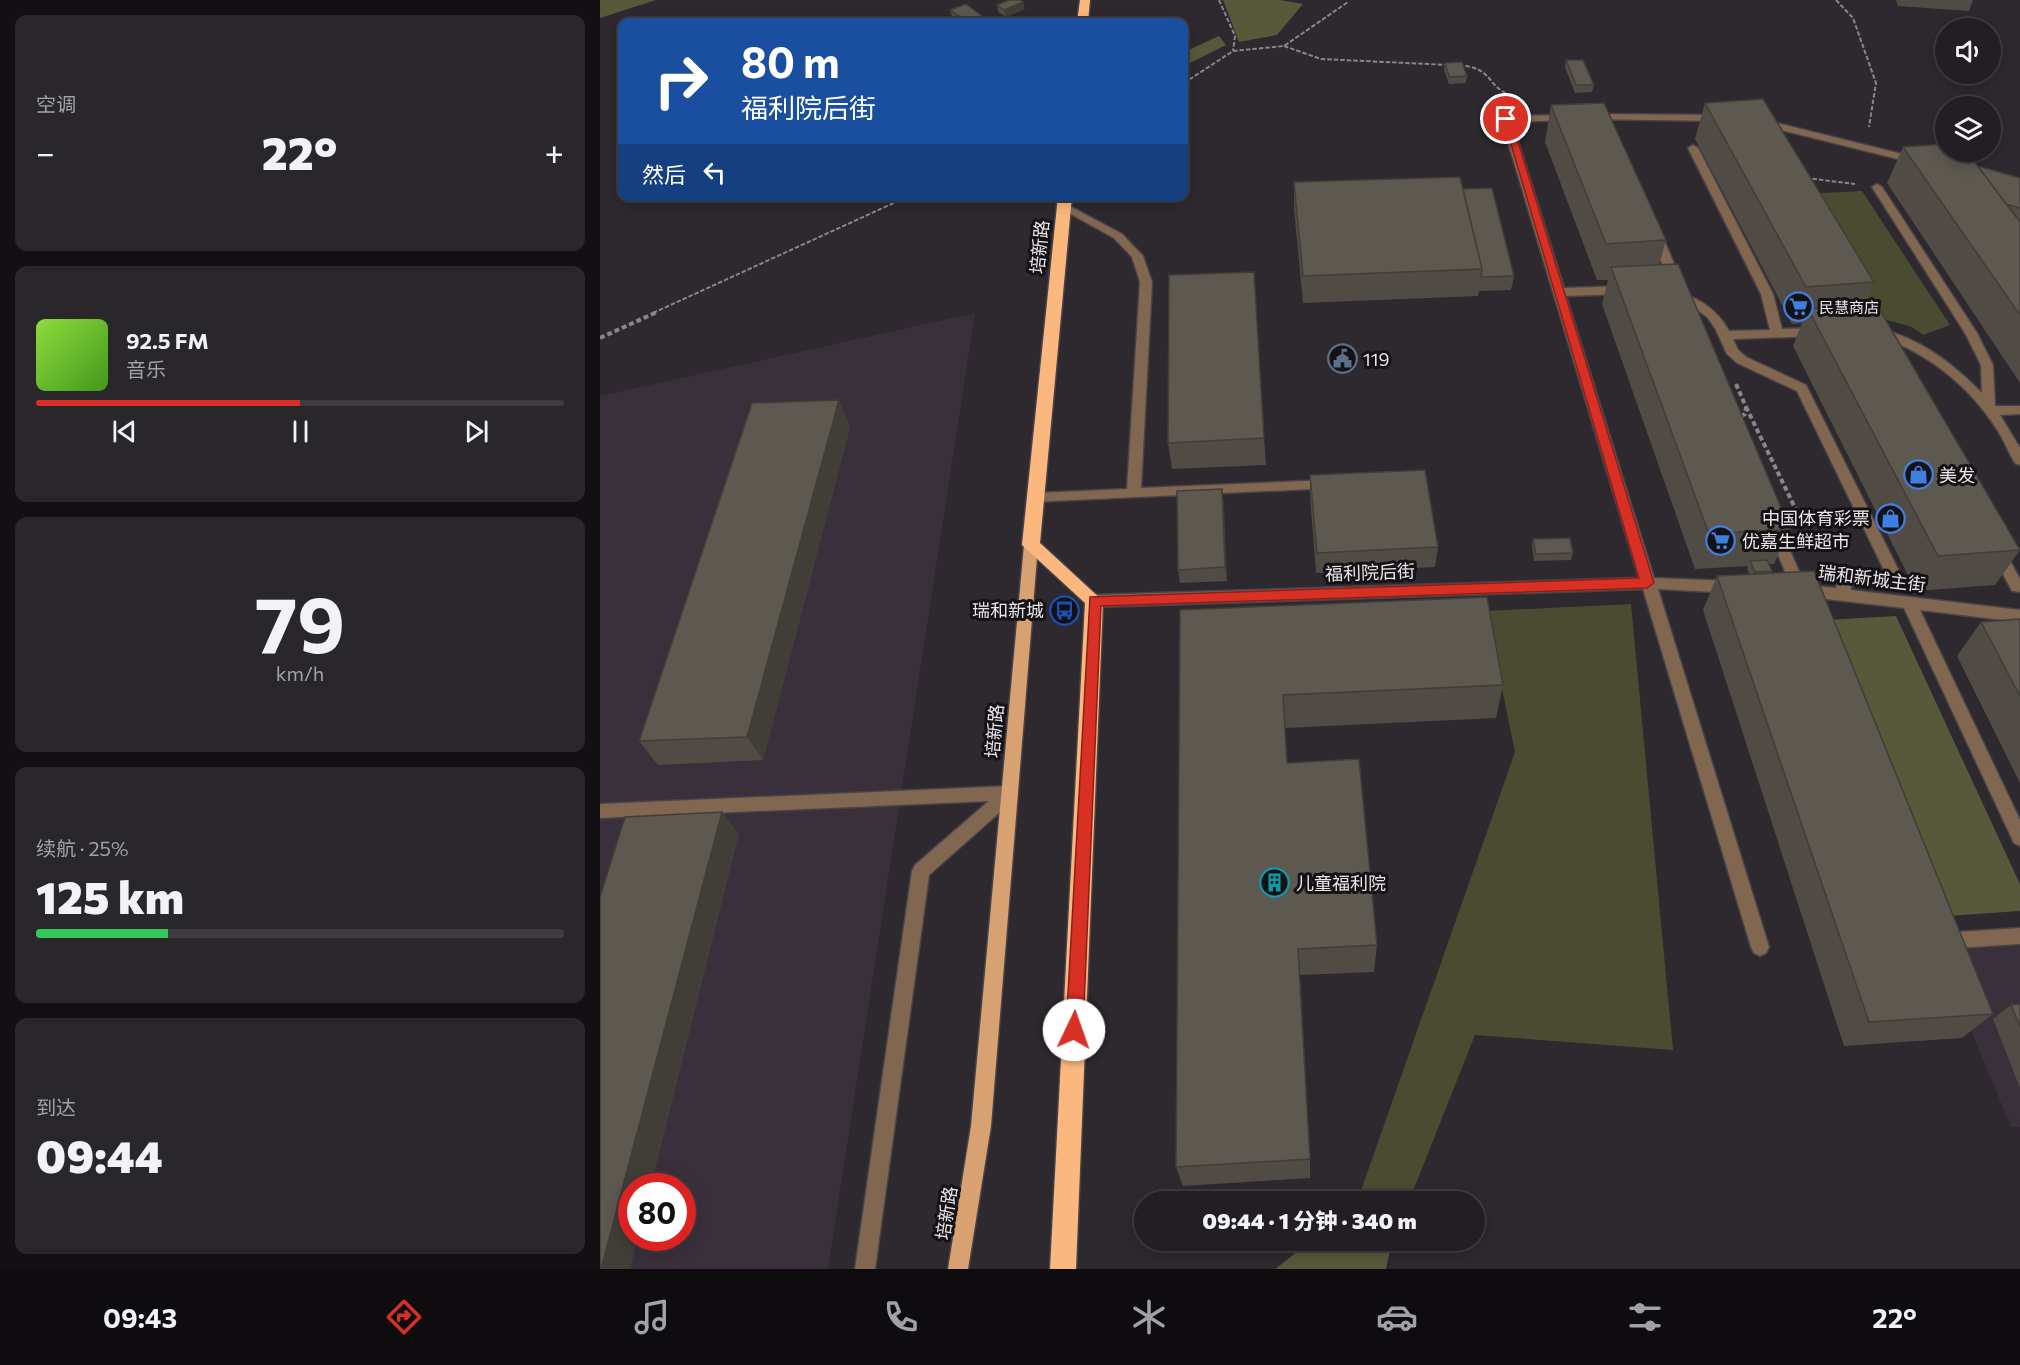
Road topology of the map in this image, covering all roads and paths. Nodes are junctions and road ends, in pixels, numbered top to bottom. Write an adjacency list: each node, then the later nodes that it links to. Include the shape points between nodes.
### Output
1 (1085, 0): 5 (highway)
2 (1219, 0): 7 (path, via 1235,36)
3 (1836, 0): 10 (path, via 1853,18 1876,83 1871,126)
4 (1348, 2): 6 (path)
5 (1083, 18)
6 (1284, 46): 7 (path); 9 (path, via 1321,59 1478,66 1488,71 1499,91)
7 (1233, 51): 8 (path)
8 (1188, 80)
9 (1511, 95)
10 (1863, 130)
11 (1693, 148): 24 (street, via 1767,294)
12 (1933, 165): 20 (street, via 1742,118 1608,122 1506,119)
13 (1798, 177): 14 (path)
14 (1877, 187): 32 (street, via 1987,365)
15 (898, 201): 26 (path)
16 (1064, 201): 36 (street, via 1118,236 1137,255 1146,282); 37 (highway, 培新路)
17 (1652, 227): 18 (street)
18 (1671, 271)
19 (1634, 289): 20 (street)
20 (1560, 292): 42 (street)
21 (1687, 317): 25 (street, via 1672,294 1700,303)
22 (1869, 328): 27 (street)
23 (1831, 331): 24 (street)
24 (1777, 333): 25 (street)
25 (1725, 335): 28 (street, via 1734,355)
26 (600, 338)
27 (1929, 355): 29 (street); 32 (street, via 1956,374)
28 (1743, 361): 30 (path, via 1733,376); 46 (street, via 1802,388 1895,577 1845,581)
29 (1912, 362)
30 (1746, 407): 33 (path, via 1745,414); 39 (path)
31 (2020, 410): 32 (street)
32 (1989, 411): 34 (street)
33 (1737, 418)
34 (2020, 460)
35 (1341, 484): 36 (street)
36 (1134, 494): 37 (street)
37 (1036, 498): 41 (highway, 培新路)
38 (1769, 516): 45 (street)
39 (1802, 523)
40 (1988, 535): 43 (street)
41 (1031, 545): 47 (highway); 51 (main road, 培新路)
42 (1647, 583): 44 (street); 47 (street, 福利院后街); 56 (street)
43 (2018, 587)
44 (1752, 588)
45 (1794, 589): 46 (street, 瑞和新城主街); 49 (street)
46 (1846, 595): 48 (street, 瑞和新城主街)
47 (1094, 601): 59 (highway)
48 (1909, 602): 50 (street, 瑞和新城主街); 53 (street)
49 (1808, 611)
50 (2020, 616)
51 (1010, 793): 52 (street); 57 (street, via 921,871); 58 (main road, 培新路, via 981,1126)
52 (600, 811)
53 (2020, 838)
54 (1934, 920): 55 (street, via 1942,941)
55 (2020, 936)
56 (1760, 947)
57 (865, 1269)
58 (958, 1269)
59 (1063, 1269)

